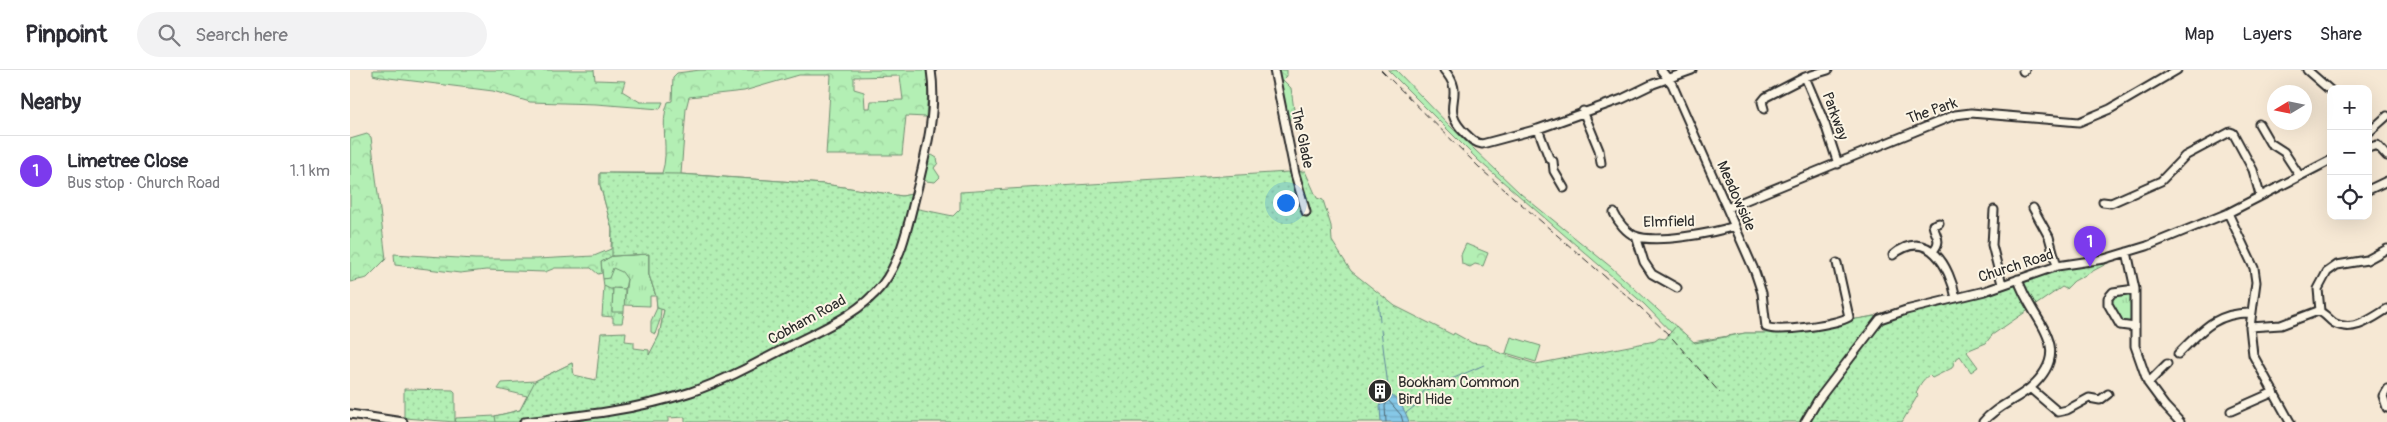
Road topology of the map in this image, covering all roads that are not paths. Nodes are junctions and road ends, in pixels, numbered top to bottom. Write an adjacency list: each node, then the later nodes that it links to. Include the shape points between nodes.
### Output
1 (931, 70): 65 (street, Cobham Road, via 930,130 906,233 892,268 867,301 736,374 690,392 635,407)
2 (1274, 70): 32 (street, The Glade)
3 (1444, 70): 17 (street, via 1455,87 1453,121 1474,142 1487,144)
4 (1660, 70): 10 (street)
5 (1692, 70): 10 (street)
6 (1828, 70): 9 (street)
7 (2177, 70): 22 (street, The Park, via 2083,121 2065,123 1970,113 1955,115)
8 (2307, 70): 11 (street)
9 (1805, 77): 12 (street, via 1764,99); 22 (street, Parkway)
10 (1669, 79): 13 (street); 29 (street, Meadowside)
11 (2327, 88)
12 (1764, 109)
13 (1584, 111): 17 (street); 21 (street)
14 (2387, 116): 16 (street)
15 (2259, 124): 23 (street, via 2270,143 2284,152)
16 (2372, 127)
17 (1538, 129): 25 (street)
18 (2372, 146): 19 (street, via 2376,144)
19 (2387, 156)
20 (2327, 162): 23 (street, Church Road)
21 (1601, 163)
22 (1838, 164): 29 (street, The Park)
23 (2299, 175): 27 (street, Church Road)
24 (2387, 181): 26 (street)
25 (1564, 188)
26 (2372, 188)
27 (2260, 195): 28 (street, via 2253,170 2230,132 2185,156 2161,181 2111,203); 34 (street, Church Road)
28 (2103, 202)
29 (1727, 208): 36 (street, Meadowside)
30 (2033, 208): 43 (street, via 2049,237)
31 (1994, 210): 45 (street, via 1992,246)
32 (1306, 212)
33 (1614, 213): 37 (street, Elmfield, via 1621,224)
34 (2228, 213): 40 (street, Church Road); 51 (street, via 2254,268 2256,282)
35 (1939, 222): 39 (street, via 1933,225 1939,239)
36 (1735, 226): 37 (street, Elmfield, via 1689,236); 42 (street, Meadowside, via 1761,288 1766,327 1803,326 1849,317)
37 (1636, 236): 46 (street, via 1644,262 1652,274)
38 (2387, 249): 50 (street, via 2367,260 2337,265 2327,272 2318,289)
39 (1933, 250): 41 (street, via 1907,247); 48 (street)
40 (2127, 252): 43 (street, Church Road); 47 (street)
41 (1893, 255)
42 (1837, 263)
43 (2058, 266): 44 (street, Church Road)
44 (2018, 279): 45 (street, Church Road); 57 (street, via 2052,350 2049,365)
45 (2002, 284): 48 (street, Church Road)
46 (1677, 288)
47 (2135, 289): 52 (street); 52 (street, via 2113,292 2108,298 2120,325)
48 (1956, 298): 66 (street, Church Road, via 1880,319 1815,404)
49 (2387, 309): 50 (street, via 2353,326 2333,322)
50 (2320, 311): 53 (street, via 2281,325)
51 (2251, 313): 53 (street); 54 (street, via 2235,313 2216,319)
52 (2135, 327): 56 (street, via 2136,346)
53 (2250, 327): 59 (street, via 2253,355)
54 (2178, 354)
55 (2167, 364): 56 (street)
56 (2148, 382): 68 (street)
57 (2030, 388): 60 (street, via 2058,412 2089,398 2100,400); 67 (street)
58 (2387, 389): 61 (street, via 2383,396)
59 (2274, 392): 62 (street); 69 (street)
60 (2108, 394)
61 (2387, 408)
62 (2231, 411)
63 (350, 414): 64 (street)
64 (403, 422)
65 (524, 422)
66 (1805, 422)
67 (1983, 422)
68 (2180, 422)
69 (2290, 422)

